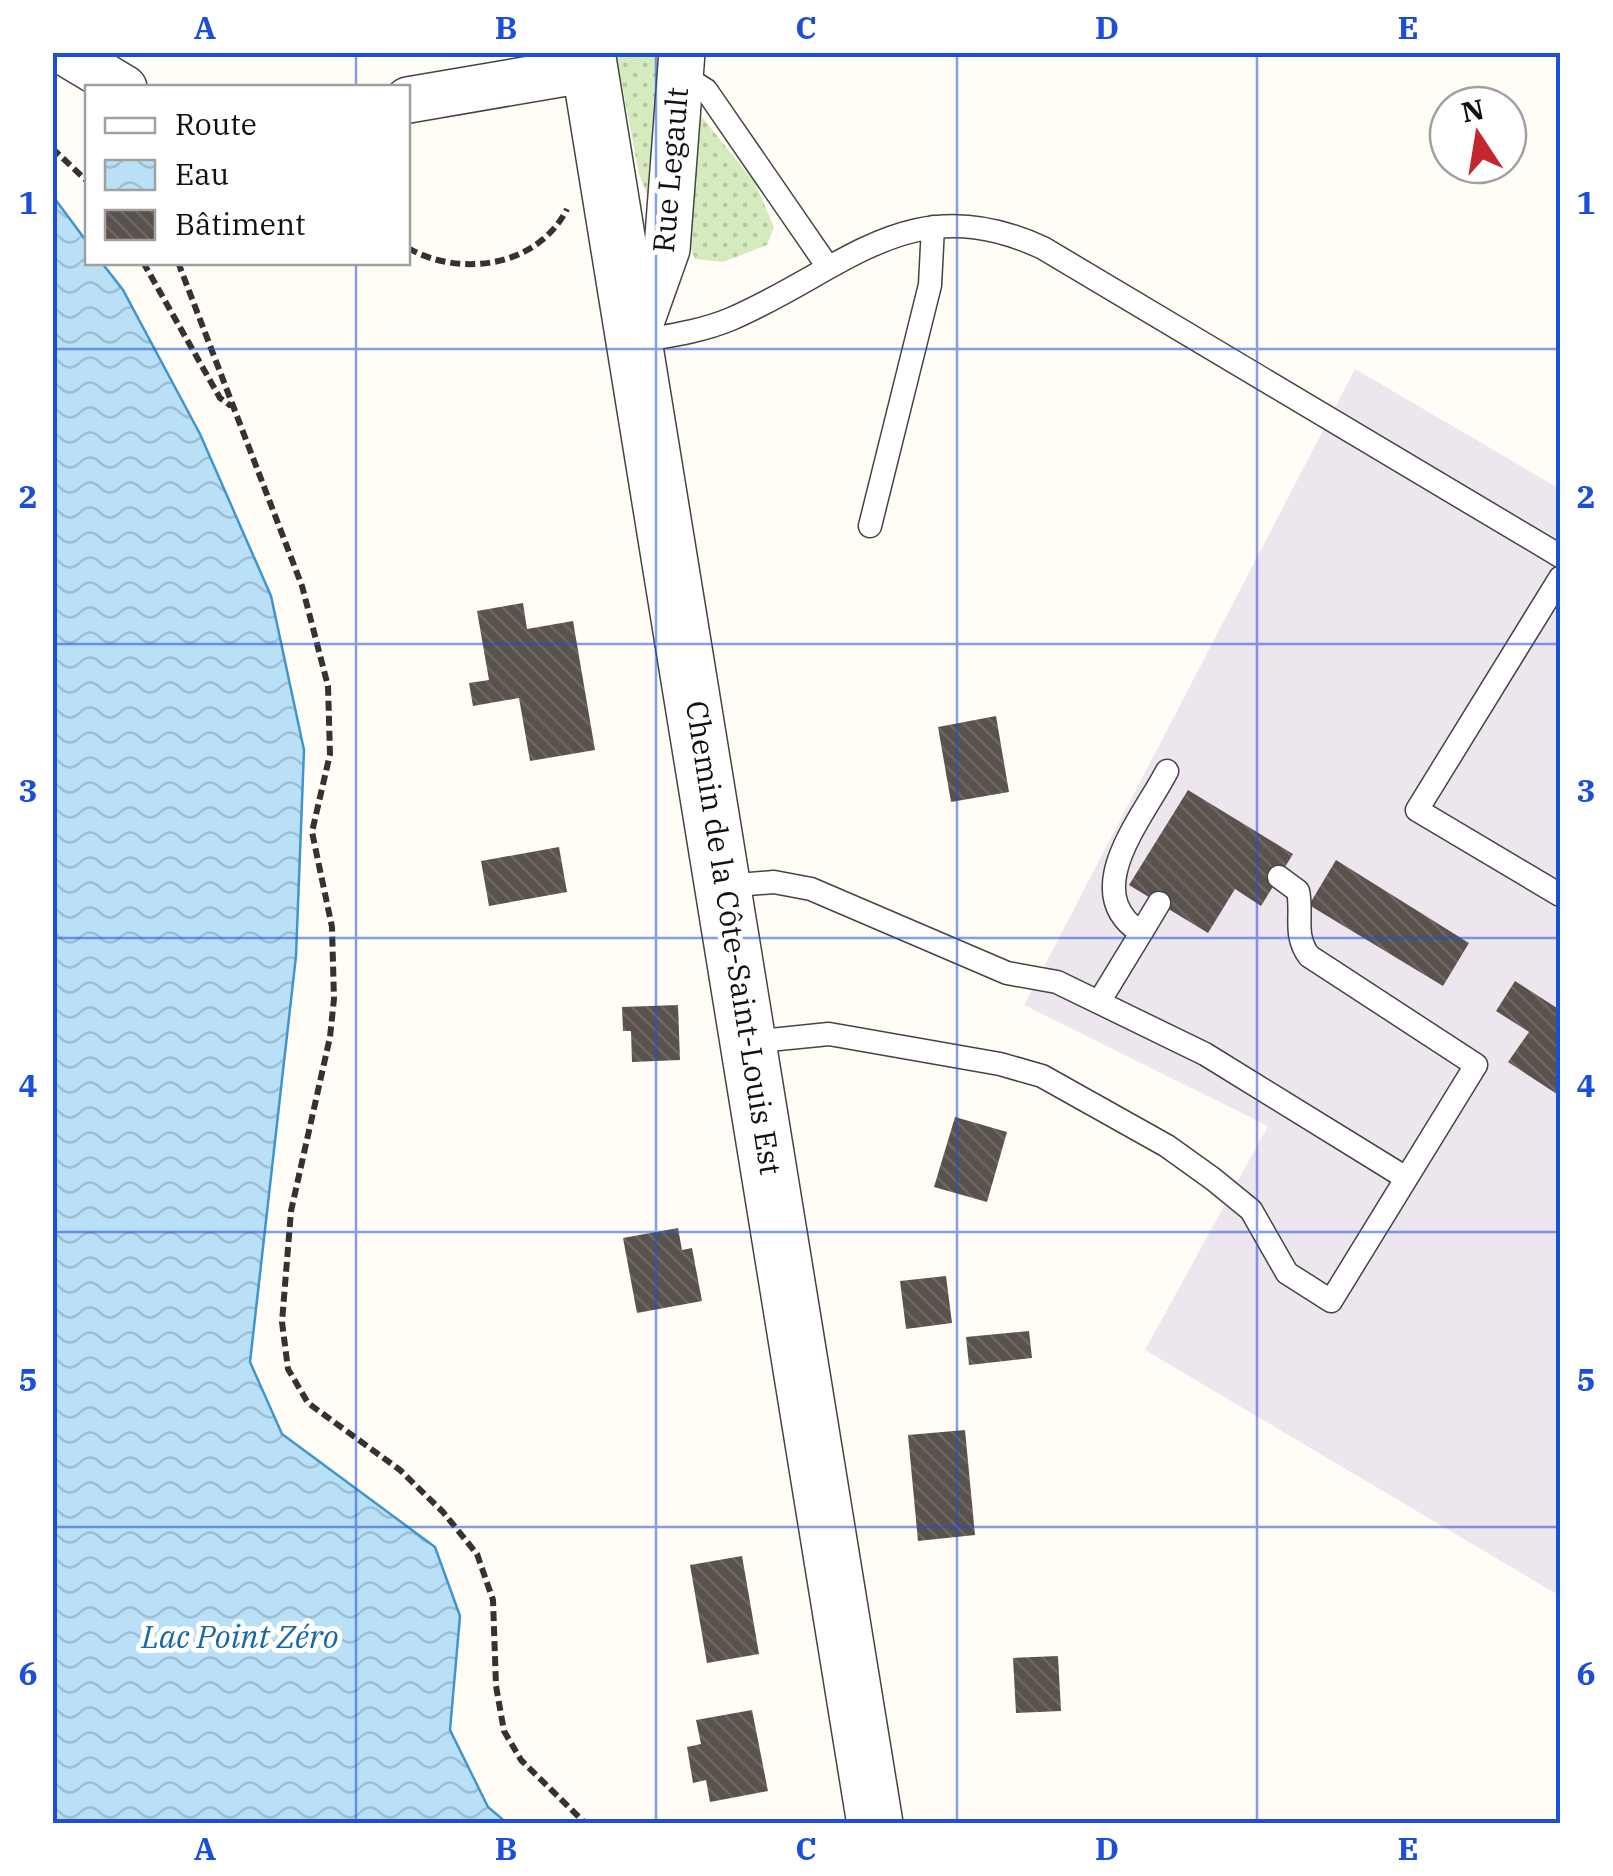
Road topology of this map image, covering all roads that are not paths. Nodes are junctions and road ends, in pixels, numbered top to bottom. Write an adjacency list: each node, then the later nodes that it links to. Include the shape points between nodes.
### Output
1 (64, 52): 4 (street)
2 (588, 61): 5 (street); 8 (street, Chemin de la Côte-Saint-Louis Est)
3 (681, 64): 7 (lane); 8 (street, Rue Legault, via 667,249)
4 (119, 85)
5 (410, 100)
6 (933, 227): 7 (lane, via 879,242); 9 (lane, via 930,285); 10 (lane, via 982,226 1043,248)
7 (828, 267): 8 (lane, via 720,323)
8 (634, 342): 14 (street, Chemin de la Côte-Saint-Louis Est)
9 (870, 526)
10 (1560, 556)
11 (1560, 578): 15 (lane, via 1417,810)
12 (1168, 771): 17 (lane, via 1110,883 1117,914)
13 (1279, 877): 20 (lane, via 1298,891 1301,946 1309,956 1476,1065)
14 (726, 886): 18 (lane, via 774,882 812,889 1007,973 1057,982); 19 (street, Chemin de la Côte-Saint-Louis Est)
15 (1560, 895)
16 (1159, 903): 17 (lane)
17 (1140, 933): 18 (lane)
18 (1099, 1002): 20 (lane, via 1205,1054)
19 (750, 1042): 20 (lane, via 829,1034 1042,1076 1213,1179 1250,1210 1287,1273 1331,1301); 21 (street, Chemin de la Côte-Saint-Louis Est)
20 (1406, 1178)
21 (875, 1824)

